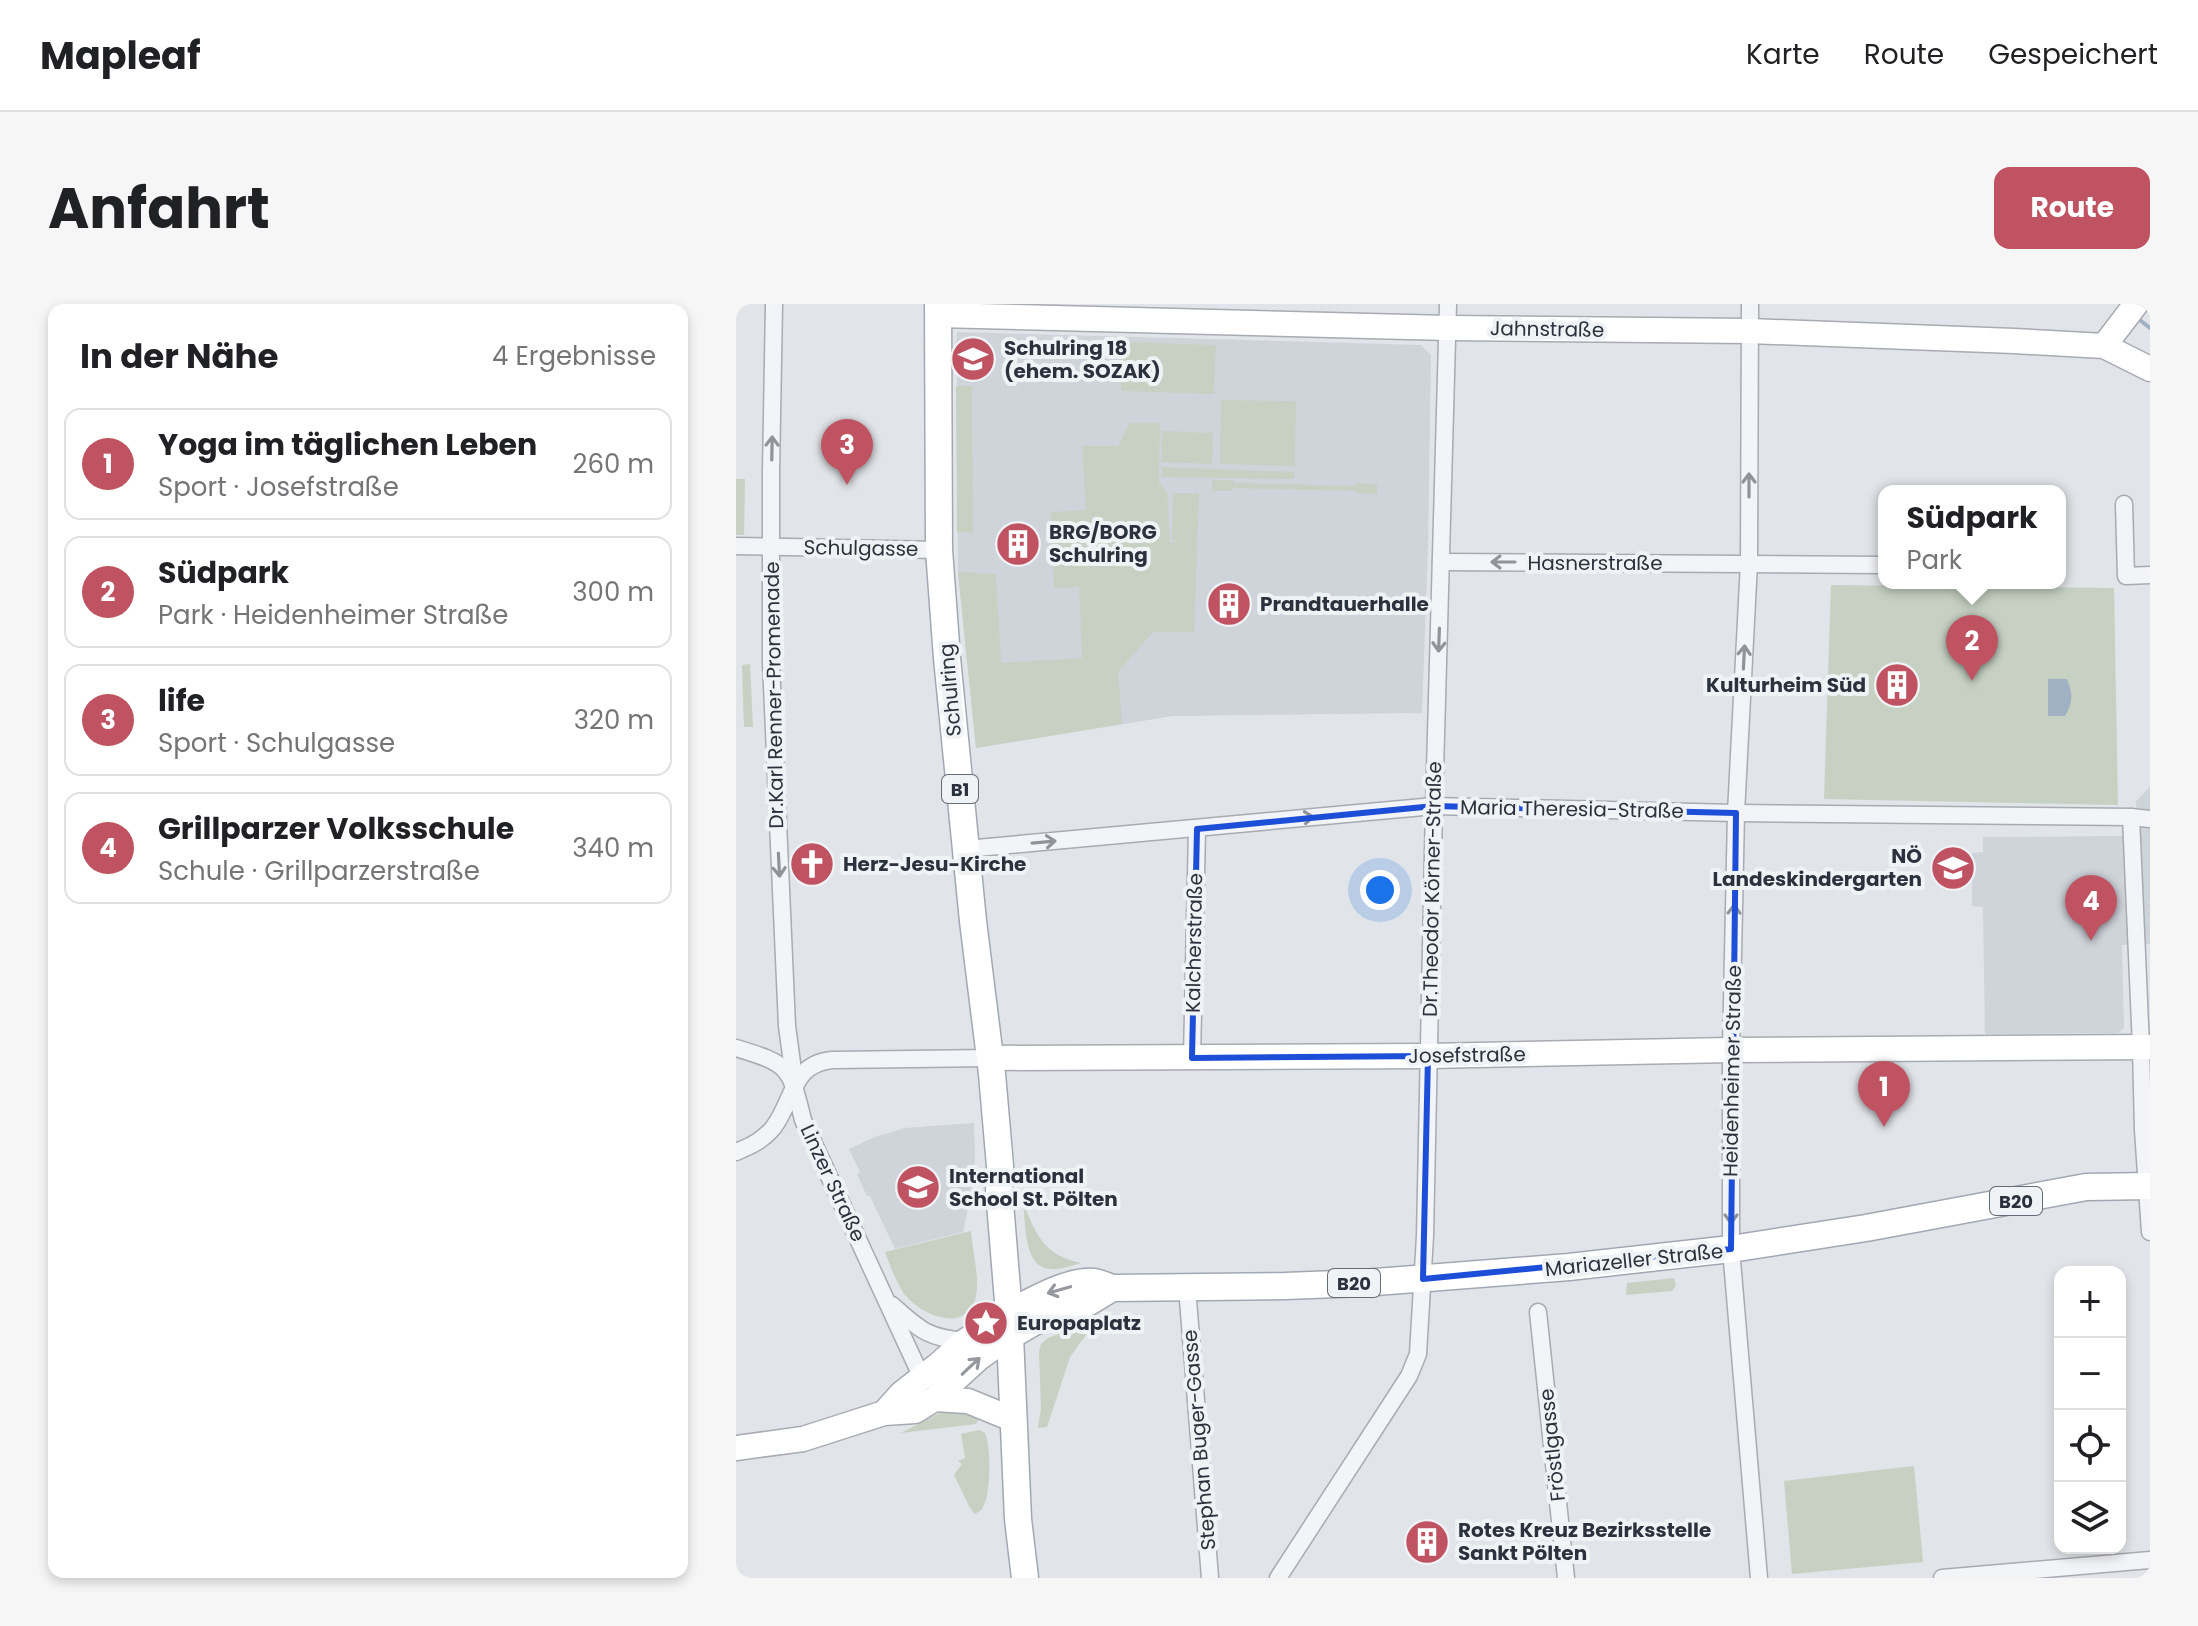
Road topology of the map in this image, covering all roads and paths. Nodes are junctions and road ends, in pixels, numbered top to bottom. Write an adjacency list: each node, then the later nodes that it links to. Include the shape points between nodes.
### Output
1 (774, 304): 12 (street, Dr.Karl Renner-Promenade, one-way to 1)
2 (1750, 304): 7 (street, Heidenheimer Straße)
3 (938, 310): 4 (street, Jahnstraße); 13 (main road, Schulring / B1)
4 (1134, 312): 6 (street, Jahnstraße)
5 (2129, 313): 8 (street)
6 (1448, 316): 7 (street, Jahnstraße); 14 (street, Dr.Theodor Körner-Straße)
7 (1749, 331): 8 (street, Jahnstraße); 15 (street, Heidenheimer Straße, one-way to 7)
8 (2104, 346): 9 (street, Jahnstraße)
9 (2150, 369)
10 (2124, 504): 17 (street, via 2126,576)
11 (736, 546): 12 (street, Schulgasse)
12 (771, 546): 13 (street, Schulgasse); 30 (street, Dr.Karl Renner-Promenade, one-way to 30, via 777,827)
13 (939, 550): 23 (main road, Schulring / B1)
14 (1441, 562): 15 (street, Hasnerstraße, one-way to 14); 18 (street, Dr.Theodor Körner-Straße, one-way to 18)
15 (1749, 563): 16 (street); 19 (street, Heidenheimer Straße, one-way to 15)
16 (1878, 565)
17 (2150, 575)
18 (1434, 806): 19 (street, Maria Theresia-Straße); 22 (street, Maria Theresia-Straße, one-way to 18); 27 (street, Dr.Theodor Körner-Straße)
19 (1736, 813): 20 (street, Maria Theresia-Straße); 26 (street, Heidenheimer Straße, one-way to 19)
20 (2131, 817): 21 (street, Maria Theresia-Straße); 24 (street)
21 (2150, 819)
22 (1197, 829): 23 (street, Maria Theresia-Straße, one-way to 22); 29 (street, Kalcherstraße)
23 (966, 849): 28 (main road, Schulring / B1)
24 (2146, 1047): 26 (street, Josefstraße); 32 (street)
25 (736, 1048): 30 (street, via 770,1058 784,1067)
26 (1731, 1050): 27 (street, Josefstraße); 34 (street, Heidenheimer Straße, one-way to 34)
27 (1428, 1056): 29 (street, Josefstraße); 35 (street, Dr.Theodor Körner-Straße)
28 (990, 1058): 29 (street, Josefstraße); 30 (street, Josefstraße, via 821,1061); 39 (main road, Schulring / B1)
29 (1192, 1058)
30 (795, 1085): 31 (street, via 774,1127 755,1145); 37 (street, Linzer Straße, via 803,1120)
31 (736, 1152)
32 (2148, 1186): 33 (street); 34 (main road, Mariazeller Straße / B20, via 2086,1187)
33 (2150, 1232)
34 (1731, 1249): 35 (main road, Mariazeller Straße / B20); 49 (street, Heidenheimer Straße)
35 (1423, 1279): 36 (main road, Mariazeller Straße / B20); 47 (street, Dr.Theodor Körner-Straße, via 1418,1354 1409,1376)
36 (1188, 1294): 39 (main road, Mariazeller Straße / B20, via 1093,1282 1042,1295); 46 (street, Stephan Buger-Gasse)
37 (887, 1302): 40 (street, Linzer Straße, via 922,1331); 41 (street, Linzer Straße)
38 (1538, 1312): 48 (street, Fröstlgasse)
39 (1010, 1324): 40 (street); 41 (street, one-way to 39, via 979,1358); 42 (main road, B1)
40 (965, 1341): 41 (street)
41 (928, 1388): 42 (street); 43 (street, via 901,1394 884,1413 803,1439)
42 (1012, 1419): 45 (main road, B1)
43 (736, 1448)
44 (2150, 1560): 50 (street)
45 (1025, 1578)
46 (1210, 1578)
47 (1278, 1578)
48 (1566, 1578)
49 (1759, 1578)
50 (1942, 1578)

